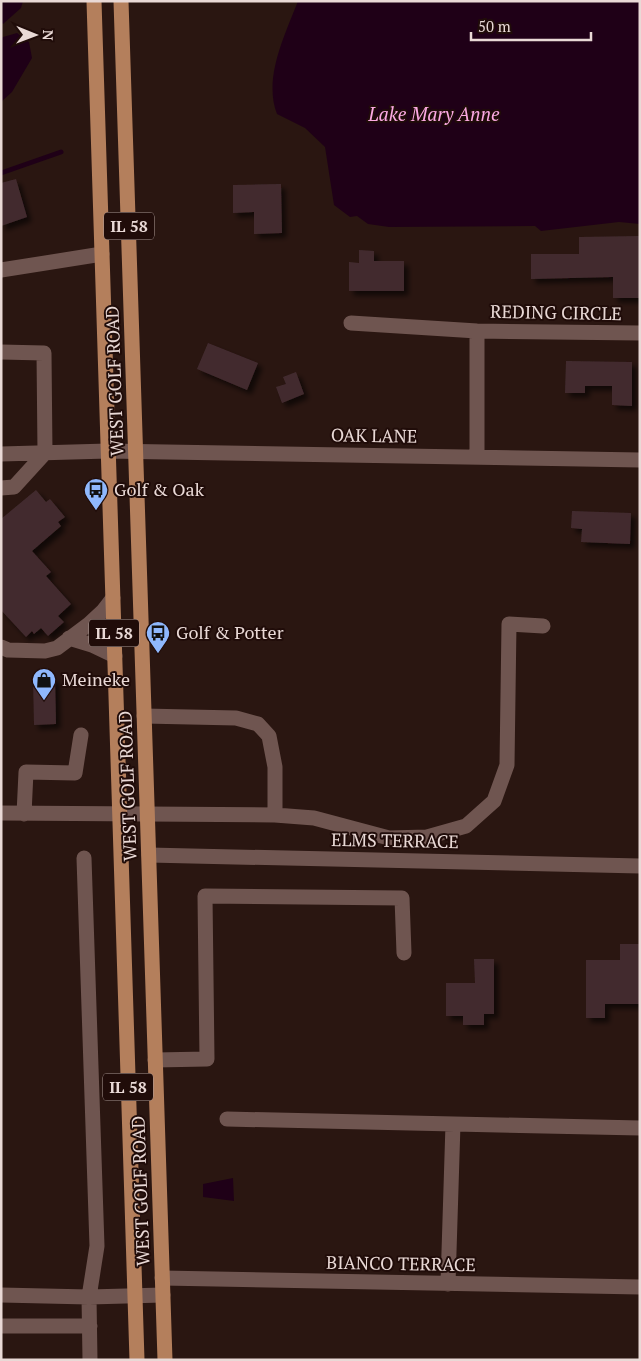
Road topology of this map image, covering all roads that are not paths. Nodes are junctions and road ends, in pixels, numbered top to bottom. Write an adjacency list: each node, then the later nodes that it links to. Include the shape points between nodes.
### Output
1 (94, 1): 3 (main road, WEST GOLF ROAD / IL 58)
2 (121, 1): 10 (main road, WEST GOLF ROAD / IL 58)
3 (102, 254): 4 (street); 9 (main road, WEST GOLF ROAD / IL 58)
4 (1, 270)
5 (351, 323): 6 (street)
6 (477, 331): 7 (street, REDING CIRCLE); 13 (street, REDING CIRCLE)
7 (640, 333)
8 (1, 352): 11 (street, via 44,352)
9 (108, 451): 10 (street, OAK LANE); 11 (street, OAK LANE); 16 (main road, WEST GOLF ROAD / IL 58)
10 (136, 451): 13 (street, OAK LANE); 21 (main road, WEST GOLF ROAD / IL 58)
11 (45, 453): 12 (street, OAK LANE); 15 (street, via 14,487)
12 (1, 454)
13 (477, 456): 14 (street, OAK LANE)
14 (640, 460)
15 (1, 488)
16 (113, 598): 18 (street, via 103,611); 20 (main road, WEST GOLF ROAD / IL 58)
17 (543, 626): 27 (street, via 509,624 507,765 494,801 466,826 427,837 389,838 314,818)
18 (70, 638): 19 (street, via 57,648 45,651 8,650); 20 (street, via 92,644)
19 (1, 646)
20 (115, 656): 25 (main road, WEST GOLF ROAD / IL 58)
21 (144, 716): 26 (main road, WEST GOLF ROAD / IL 58); 27 (street, via 236,718 258,724 268,736 275,767)
22 (81, 735): 24 (street, via 75,772 26,772)
23 (1, 813): 24 (street)
24 (24, 814): 25 (street)
25 (120, 815): 26 (street); 41 (main road, WEST GOLF ROAD / IL 58)
26 (147, 815): 27 (street); 28 (main road, WEST GOLF ROAD / IL 58)
27 (275, 815)
28 (149, 855): 30 (street, ELMS TERRACE); 32 (main road, WEST GOLF ROAD / IL 58)
29 (84, 858): 42 (street, via 97,1246)
30 (640, 866)
31 (404, 953): 32 (street, via 402,898 206,896 207,1059)
32 (155, 1060): 36 (main road, WEST GOLF ROAD / IL 58)
33 (227, 1119): 34 (street)
34 (453, 1124): 35 (street); 37 (street)
35 (640, 1128)
36 (162, 1278): 37 (street, BIANCO TERRACE); 40 (main road, WEST GOLF ROAD / IL 58)
37 (448, 1284): 38 (street, BIANCO TERRACE)
38 (640, 1287)
39 (1, 1295): 42 (street)
40 (163, 1295): 41 (street); 47 (main road, WEST GOLF ROAD / IL 58)
41 (134, 1296): 42 (street); 46 (main road, WEST GOLF ROAD / IL 58)
42 (89, 1297): 44 (street)
43 (1, 1326): 44 (street)
44 (90, 1326): 45 (street)
45 (90, 1360)
46 (137, 1360)
47 (165, 1360)

